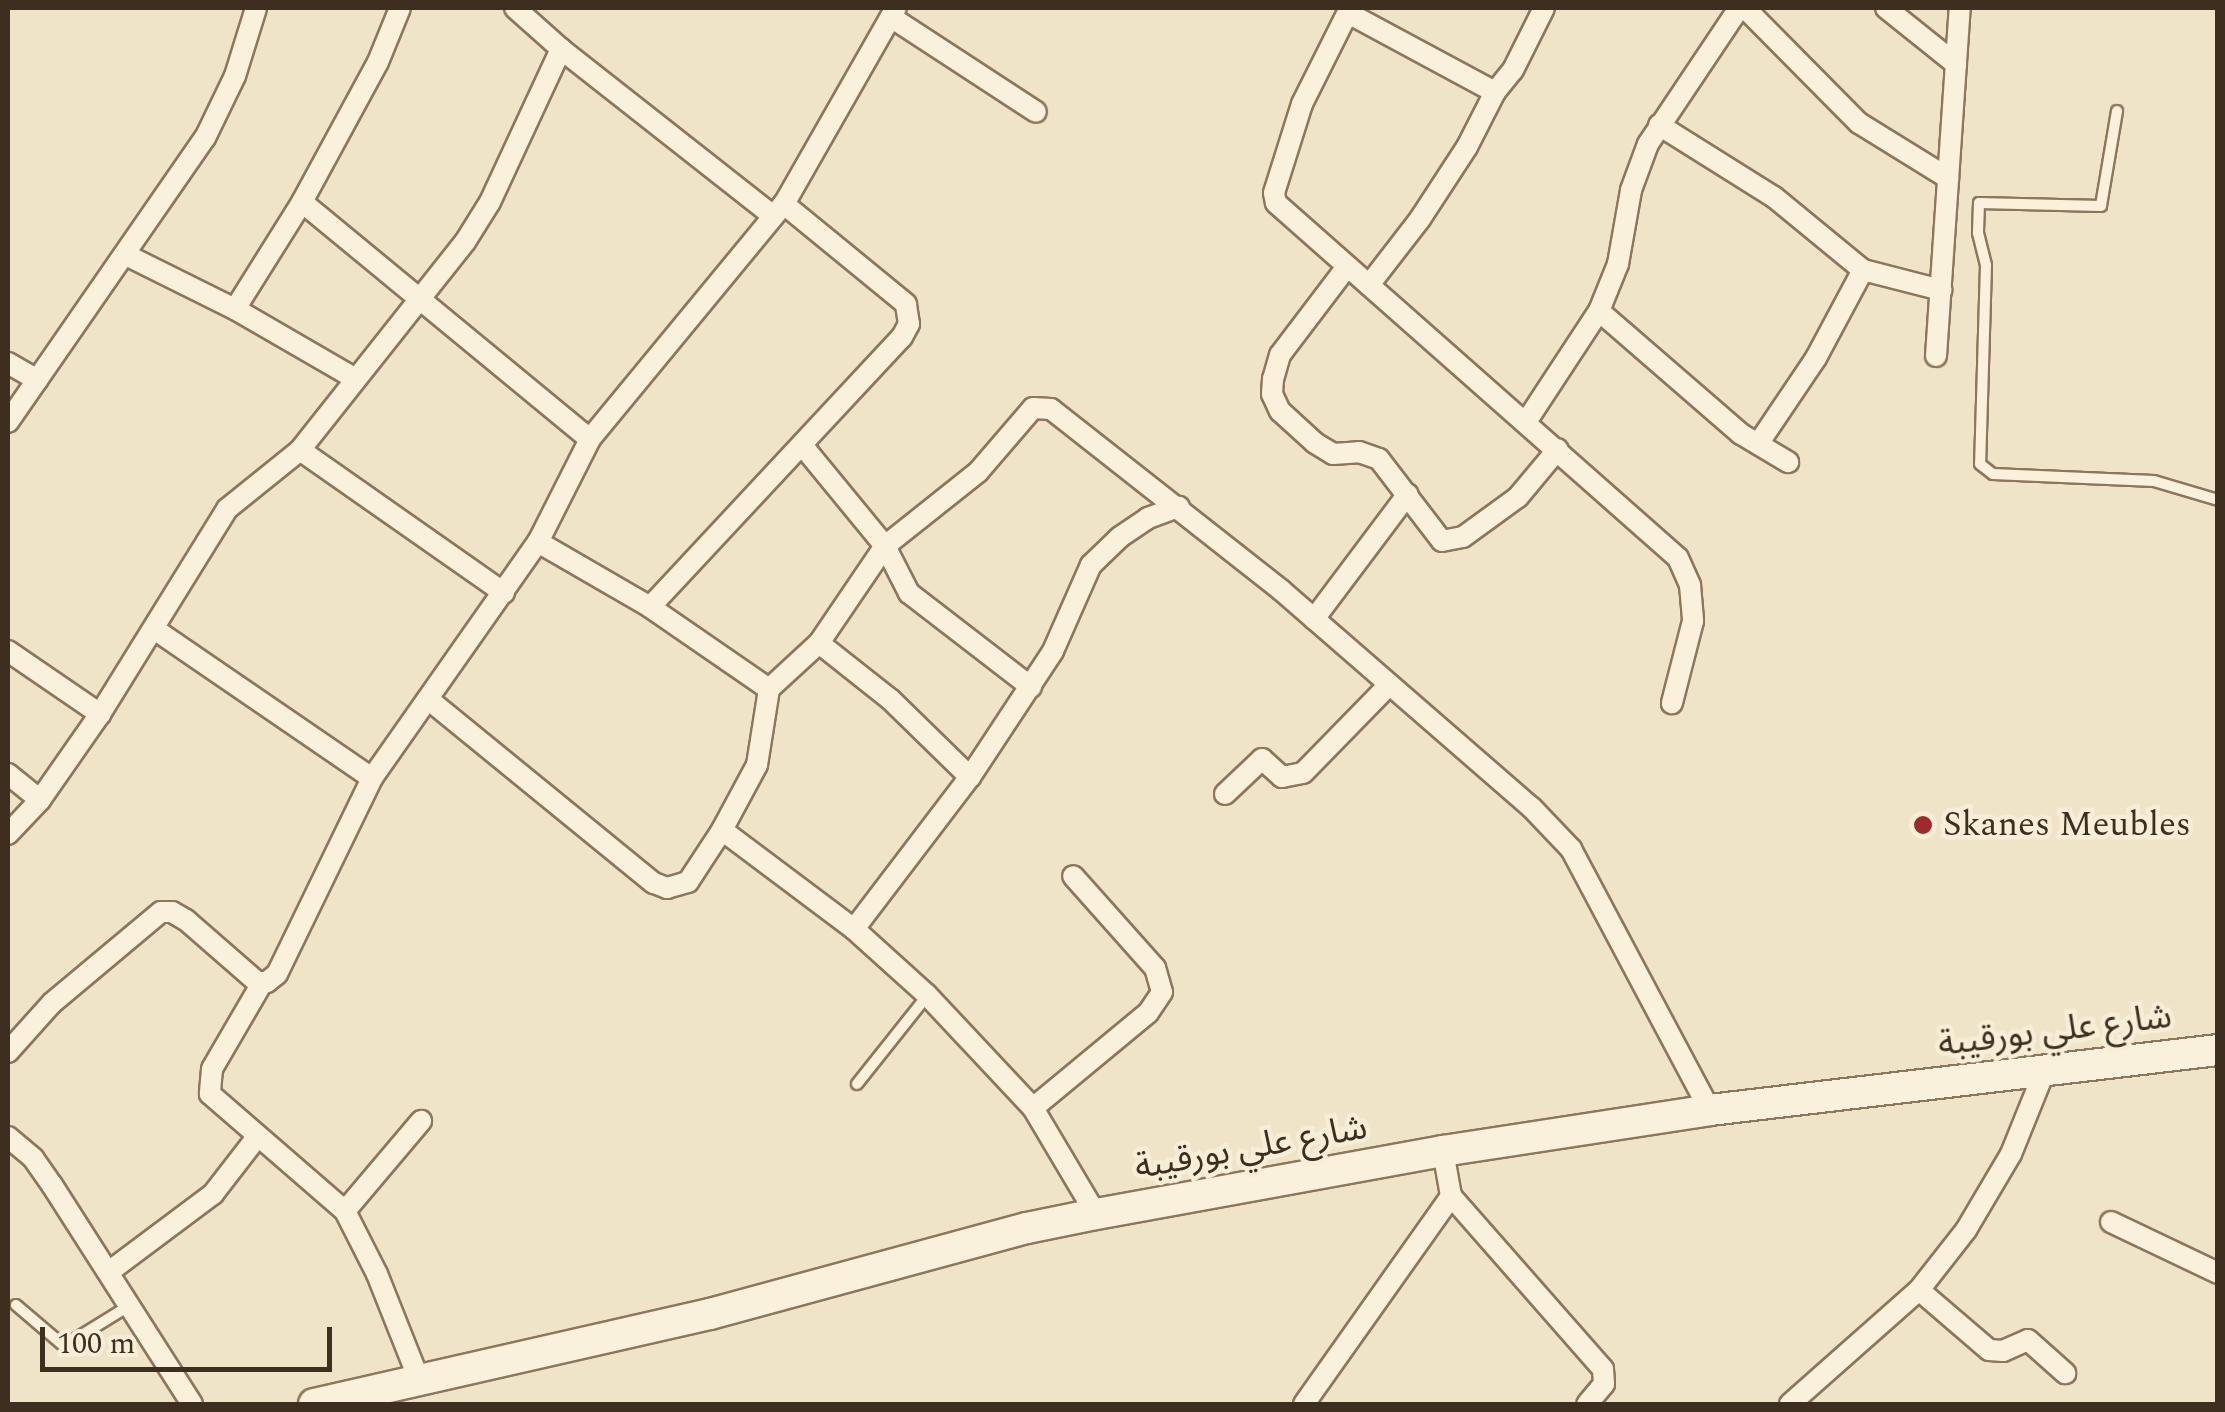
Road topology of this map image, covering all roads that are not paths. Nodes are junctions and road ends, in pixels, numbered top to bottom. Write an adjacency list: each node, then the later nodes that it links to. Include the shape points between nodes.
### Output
1 (256, 8): 19 (street, via 223,106)
2 (400, 8): 17 (street)
3 (515, 8): 10 (street)
4 (1544, 8): 12 (street)
5 (1742, 8): 15 (street); 16 (street, via 1858,122)
6 (1886, 8): 11 (street)
7 (1960, 8): 11 (street)
8 (1349, 10): 12 (street); 20 (street, via 1302,104 1274,194 1284,212)
9 (894, 12): 13 (street); 18 (street)
10 (561, 49): 18 (street); 24 (street, via 490,202)
11 (1956, 64): 16 (street)
12 (1495, 92): 22 (street, via 1448,176)
13 (1036, 112)
14 (2117, 112): 40 (lane, via 2101,206 1979,202 1986,265 1980,464 1994,474 2154,481)
15 (1659, 125): 21 (street, via 1774,197); 26 (street, via 1634,180 1618,264)
16 (1948, 178): 23 (street)
17 (302, 202): 24 (street); 25 (street)
18 (778, 210): 33 (street); 35 (street, via 910,310 902,337)
19 (126, 255): 25 (street); 30 (street)
20 (1346, 268): 22 (street); 39 (street, via 1280,355 1272,394 1280,411 1316,443 1333,454 1379,459)
21 (1864, 270): 23 (street); 34 (street)
22 (1369, 285): 32 (street)
23 (1941, 290): 27 (street)
24 (418, 298): 29 (street); 33 (street)
25 (234, 309): 29 (street)
26 (1599, 310): 32 (street); 34 (street)
27 (1936, 356)
28 (8, 363): 30 (street)
29 (354, 378): 37 (street)
30 (37, 380): 31 (street)
31 (8, 422)
32 (1526, 422): 36 (street)
33 (590, 439): 42 (street)
34 (1758, 444): 38 (street)
35 (802, 445): 43 (street); 45 (street)
36 (1558, 449): 39 (street, via 1518,497 1452,541 1435,536); 54 (street, via 1678,558 1686,574 1693,621)
37 (300, 450): 44 (street); 47 (street, via 227,510)
38 (1788, 462)
39 (1408, 494): 46 (street)
40 (2218, 500)
41 (1179, 507): 43 (street, via 1051,409 1033,408 978,472); 46 (street); 51 (street, via 1148,518 1102,551)
42 (538, 542): 44 (street); 45 (street)
43 (885, 546): 48 (street); 51 (street, via 909,594)
44 (504, 593): 53 (street)
45 (650, 608): 52 (street)
46 (1314, 619): 50 (street)
47 (154, 629): 55 (street); 58 (street)
48 (819, 643): 52 (street); 57 (street, via 890,699)
49 (8, 650): 55 (street)
50 (1389, 685): 59 (street, via 1303,773 1282,777 1262,759); 72 (street, via 1571,848)
51 (1030, 687): 57 (street)
52 (770, 689): 61 (street, via 756,764)
53 (428, 698): 58 (street); 61 (street, via 662,887 688,882)
54 (1672, 704)
55 (100, 714): 60 (street)
56 (8, 774): 60 (street)
57 (970, 777): 64 (street)
58 (372, 778): 65 (street, via 284,966)
59 (1226, 794)
60 (40, 800): 62 (street)
61 (722, 830): 64 (street)
62 (8, 834)
63 (1073, 876): 71 (street, via 1155,968 1162,992 1148,1013)
64 (854, 929): 66 (street)
65 (262, 983): 68 (street, via 186,920 161,912 52,1003); 75 (street, via 208,1086 214,1100)
66 (927, 995): 70 (lane); 71 (street)
67 (2218, 1050): 69 (main road, شارع علي بورقيبة)
68 (8, 1052)
69 (2045, 1070): 72 (main road, شارع علي بورقيبة); 83 (street, via 1997,1180)
70 (857, 1084)
71 (1033, 1108): 79 (street)
72 (1710, 1110): 76 (main road, شارع علي بورقيبة)
73 (421, 1121): 78 (street)
74 (8, 1137): 81 (street, via 33,1158)
75 (256, 1138): 78 (street); 81 (street, via 214,1194)
76 (1444, 1151): 77 (street); 79 (main road, شارع علي بورقيبة)
77 (1451, 1196): 91 (street); 92 (street, via 1603,1369 1604,1384)
78 (345, 1211): 87 (street)
79 (1096, 1214): 87 (main road, شارع علي بورقيبة, via 710,1314)
80 (2111, 1222): 82 (street)
81 (110, 1271): 85 (street)
82 (2218, 1272)
83 (1919, 1290): 86 (street, via 1989,1350 2003,1352 2028,1340); 93 (street)
84 (16, 1304): 85 (lane, via 64,1346)
85 (131, 1304): 89 (street)
86 (2065, 1373)
87 (418, 1377): 88 (main road, شارع علي بورقيبة)
88 (386, 1395): 90 (main road, شارع علي بورقيبة)
89 (192, 1404)
90 (314, 1404)
91 (1304, 1404)
92 (1587, 1404)
93 (1790, 1404)

